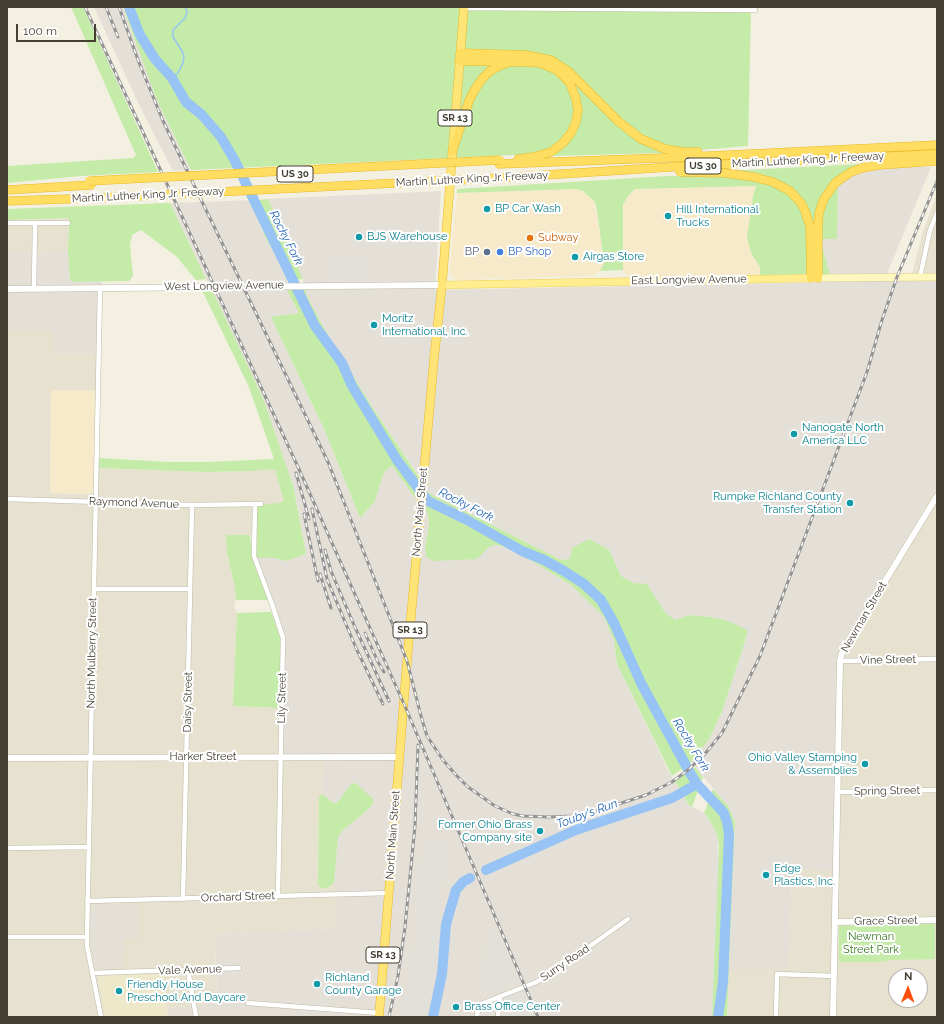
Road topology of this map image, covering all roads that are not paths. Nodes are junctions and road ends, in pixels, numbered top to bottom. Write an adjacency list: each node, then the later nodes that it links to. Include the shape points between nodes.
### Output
1 (464, 7): 2 (street); 3 (highway, North Main Street / SR 13)
2 (755, 10)
3 (460, 57): 4 (highway); 8 (highway, via 526,55 551,60 568,71 630,132 648,143 665,149 684,152 815,147); 9 (highway, North Main Street / SR 13)
4 (515, 62): 9 (highway, via 494,68 478,83 469,101); 13 (highway, via 546,65 562,74 575,94 578,116 567,138 551,152)
5 (937, 141): 6 (highway)
6 (912, 144): 7 (highway, Martin Luther King Jr. Freeway / US 30); 8 (highway, Martin Luther King Jr. Freeway / US 30, via 891,148)
7 (937, 145)
8 (835, 150): 13 (highway, Martin Luther King Jr. Freeway / US 30, via 681,158)
9 (452, 152): 24 (highway, North Main Street / SR 13)
10 (937, 154): 11 (highway, Martin Luther King Jr. Freeway / US 30)
11 (907, 159): 12 (highway); 14 (highway, Martin Luther King Jr. Freeway / US 30, via 687,166); 23 (highway, via 856,170 841,178 827,193 818,220)
12 (937, 161)
13 (500, 162): 15 (highway, Martin Luther King Jr. Freeway / US 30, via 90,183)
14 (498, 180): 16 (highway, Martin Luther King Jr. Freeway / US 30, bridge, via 98,200); 23 (highway, via 680,172 725,173 764,179 790,191 805,211 811,230)
15 (7, 190)
16 (7, 201)
17 (937, 214): 21 (street, via 929,234)
18 (35, 223): 19 (street); 20 (street); 25 (street)
19 (68, 223)
20 (7, 224)
21 (920, 277): 22 (main road, East Longview Avenue); 23 (main road, East Longview Avenue)
22 (937, 277)
23 (814, 278): 24 (main road, East Longview Avenue)
24 (442, 285): 26 (street, West Longview Avenue); 41 (highway, North Main Street / SR 13)
25 (34, 288): 26 (street, West Longview Avenue); 27 (street, West Longview Avenue)
26 (100, 288): 30 (street, North Mulberry Street)
27 (7, 289)
28 (937, 496): 37 (street, Newman Street, via 844,648)
29 (7, 499): 30 (street, Raymond Avenue)
30 (95, 501): 33 (street, Raymond Avenue); 34 (street, North Mulberry Street)
31 (255, 504): 32 (street, Raymond Avenue); 33 (street, Raymond Avenue); 38 (street, Lily Street, via 254,556 283,638)
32 (261, 504)
33 (192, 505): 35 (street, Daisy Street)
34 (94, 588): 35 (street); 39 (street, North Mulberry Street)
35 (190, 589): 40 (street, Daisy Street)
36 (937, 659): 37 (street, Vine Street)
37 (840, 661): 44 (street, Newman Street)
38 (280, 756): 40 (street, Harker Street); 41 (street, Harker Street); 48 (street, Lily Street)
39 (90, 757): 40 (street, Harker Street); 42 (street, Harker Street); 46 (street, North Mulberry Street)
40 (187, 757): 49 (street, Daisy Street)
41 (399, 757): 47 (highway, North Main Street / SR 13)
42 (7, 758)
43 (937, 790): 44 (street, Spring Street)
44 (837, 792): 53 (street, Newman Street)
45 (7, 848): 46 (street)
46 (89, 848): 50 (street, North Mulberry Street)
47 (388, 893): 48 (street, Orchard Street); 62 (highway, North Main Street / SR 13)
48 (278, 896): 49 (street, Orchard Street)
49 (183, 899): 50 (street, Orchard Street)
50 (88, 901): 55 (street, North Mulberry Street)
51 (628, 919): 60 (street, Surry Road, via 548,976)
52 (937, 920): 53 (street, Grace Street)
53 (836, 922): 59 (street, Newman Street)
54 (7, 937): 55 (street)
55 (87, 937): 58 (street, North Mulberry Street)
56 (239, 968): 57 (street, Vale Avenue)
57 (188, 970): 58 (street, Vale Avenue); 64 (street)
58 (92, 973): 63 (street, North Mulberry Street)
59 (834, 976): 67 (street, via 777,974); 68 (street, Newman Street)
60 (500, 996): 65 (street, Surry Road, via 481,1004); 66 (street)
61 (248, 1003): 62 (street)
62 (379, 1015)
63 (101, 1017)
64 (196, 1017)
65 (478, 1017)
66 (498, 1017)
67 (776, 1017)
68 (833, 1017)

